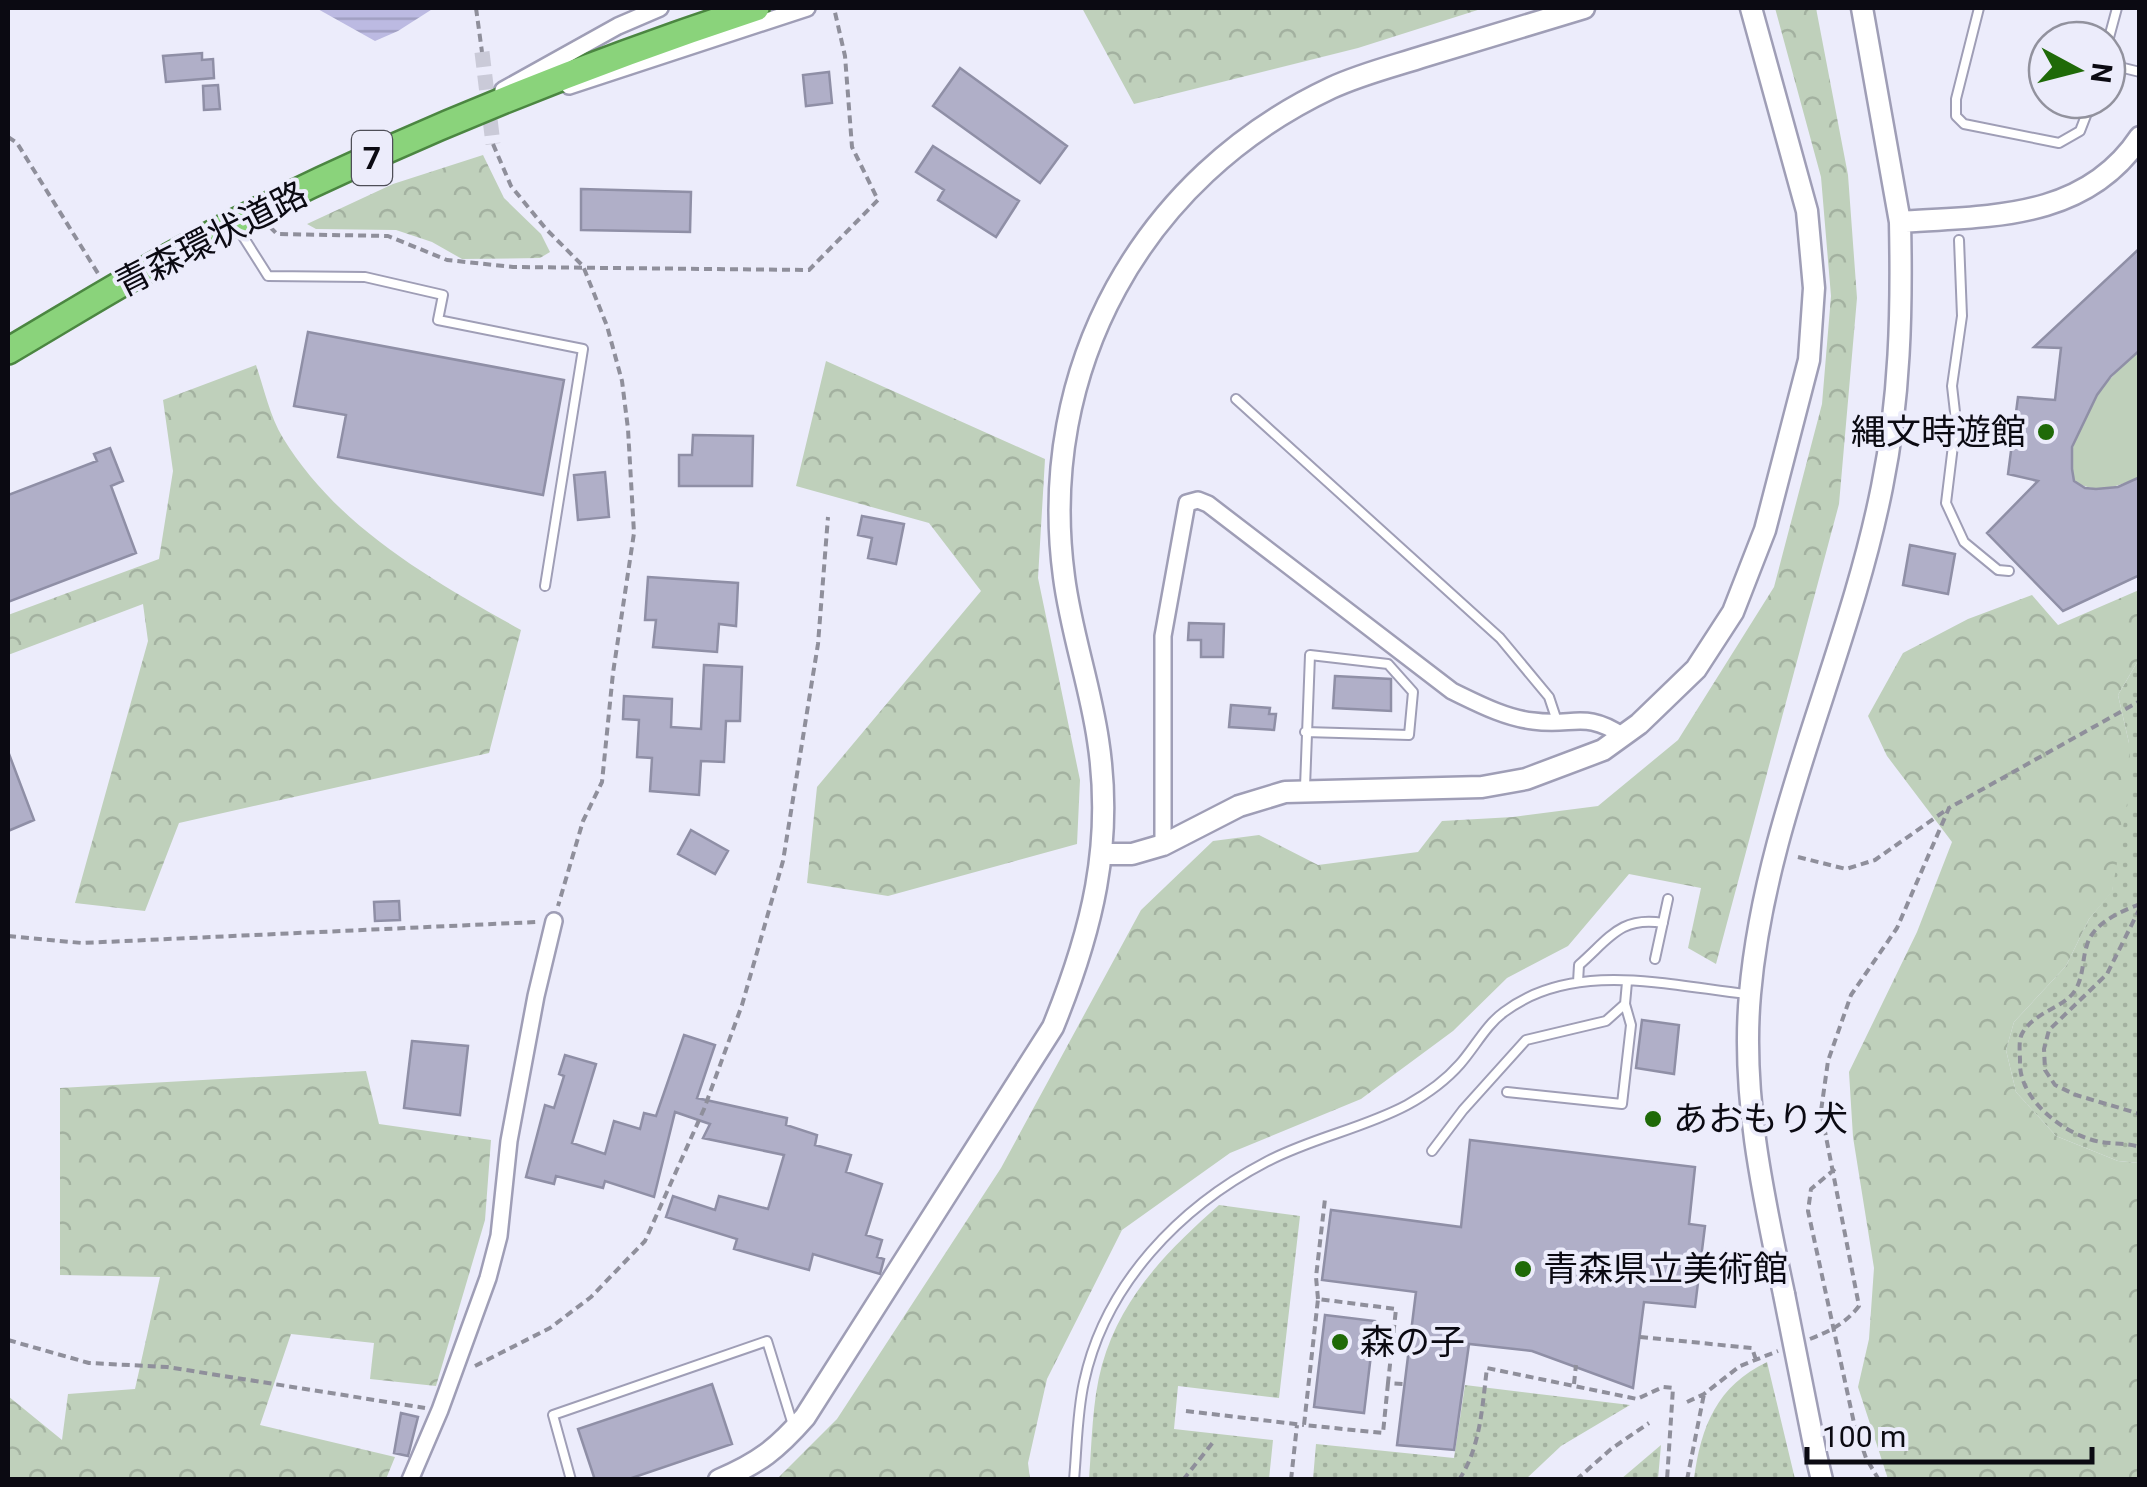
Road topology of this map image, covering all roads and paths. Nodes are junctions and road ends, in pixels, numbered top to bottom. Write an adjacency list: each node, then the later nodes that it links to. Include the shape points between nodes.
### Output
1 (476, 8): 10 (path)
2 (660, 8): 13 (street)
3 (756, 8): 11 (highway, 青森環状道路 / 7)
4 (807, 8): 11 (street, via 595,80)
5 (834, 8): 20 (path, via 852,147 878,200 809,270)
6 (1584, 8): 34 (street, via 1334,87 1265,124 1206,171 1159,224 1106,306 1085,350 1067,422 1060,532 1098,740)
7 (1751, 8): 30 (street, via 1807,210 1814,288 1809,360 1765,530 1734,612 1696,669)
8 (1862, 8): 18 (street)
9 (1979, 8): 12 (lane, via 1956,116 1964,124 2058,143 2080,131)
10 (482, 52)
11 (489, 106): 13 (highway, 青森環状道路 / 7)
12 (2084, 120)
13 (440, 127): 17 (highway, 青森環状道路 / 7)
14 (8, 137): 21 (path)
15 (2140, 137): 18 (street, via 2124,160 2071,198 2036,209)
16 (493, 144): 20 (path, via 511,186)
17 (245, 218): 20 (path, via 277,234 388,236 448,260); 21 (highway, 青森環状道路 / 7); 26 (lane, via 268,276 365,277 404,286 442,295 438,320 583,349)
18 (1900, 222): 44 (street, via 1902,322 1882,489 1770,878)
19 (1959, 240): 25 (lane, via 1962,316 1946,503 1964,542 1998,570)
20 (583, 266): 38 (path, via 622,380 634,533 602,782 583,821)
21 (110, 292): 22 (highway, 青森環状道路 / 7)
22 (8, 350)
23 (1236, 399): 28 (lane, via 1500,638 1549,697)
24 (828, 517): 60 (path, via 818,644 783,860 704,1109 644,1241 592,1297 550,1328)
25 (2009, 571)
26 (546, 586)
27 (2139, 703): 32 (path)
28 (1557, 721): 30 (street, via 1601,721); 33 (street, via 1532,721 1452,691 1208,504 1187,503 1163,636)
29 (1305, 732): 29 (lane, via 1310,656 1388,664 1413,692 1409,735); 31 (lane)
30 (1623, 736): 31 (street, via 1526,779 1482,788)
31 (1304, 792): 33 (street, via 1239,806)
32 (1949, 808): 35 (path, via 1875,860 1846,868); 50 (path, via 1898,928 1851,995 1828,1061 1822,1111)
33 (1163, 845): 34 (street)
34 (1102, 854): 70 (street, via 1094,912 1053,1027)
35 (1798, 856)
36 (1668, 899): 39 (lane)
37 (2140, 906): 47 (path, via 2107,974 2049,1030 2044,1049 2044,1070 2056,1085); 48 (path, via 2092,932 2075,991 2020,1035 2019,1074 2060,1124 2099,1142)
38 (554, 921): 40 (path, via 82,943); 60 (street, via 508,1141 499,1236)
39 (1663, 923): 41 (lane); 42 (lane, via 1625,924 1579,965)
40 (8, 936)
41 (1655, 959)
42 (1578, 982): 43 (lane); 75 (lane, via 1542,991 1503,1012 1460,1065 1408,1105 1268,1161 1168,1232 1113,1303 1095,1344 1084,1382)
43 (1628, 982): 44 (lane); 45 (lane)
44 (1750, 994): 82 (street, bridge, via 1751,1108 1760,1176)
45 (1625, 1004): 46 (lane, via 1631,1026 1622,1104); 49 (lane, via 1606,1021 1526,1040)
46 (1507, 1092)
47 (2140, 1114)
48 (2140, 1146)
49 (1432, 1151)
50 (1835, 1168): 53 (path, via 1859,1306); 53 (path, via 1810,1189 1808,1211)
51 (1325, 1199): 52 (path)
52 (1318, 1299): 61 (path, via 1396,1309); 69 (path)
53 (1834, 1330): 56 (path); 83 (path, via 1854,1423)
54 (1640, 1338): 58 (path, via 1752,1348)
55 (8, 1340): 66 (path, via 89,1363 167,1367)
56 (1802, 1342)
57 (1787, 1348): 58 (path)
58 (1756, 1360): 64 (path)
59 (1576, 1366): 63 (path)
60 (451, 1376): 66 (street)
61 (1388, 1382): 62 (path); 69 (path, via 1383,1432)
62 (1404, 1384)
63 (1574, 1384): 78 (path, via 1487,1368 1477,1441); 80 (path, via 1637,1399 1673,1388)
64 (1704, 1394): 65 (path); 81 (path)
65 (1688, 1402)
66 (440, 1410): 72 (street)
67 (1186, 1411): 69 (path)
68 (1649, 1423): 79 (path)
69 (1300, 1424): 77 (path)
70 (794, 1429): 73 (lane, via 766,1341 553,1415); 74 (street, via 756,1464)
71 (1214, 1442): 76 (path)
72 (410, 1480)
73 (571, 1480)
74 (719, 1480)
75 (1074, 1480)
76 (1183, 1480)
77 (1291, 1480)
78 (1458, 1480)
79 (1576, 1480)
80 (1667, 1480)
81 (1687, 1480)
82 (1822, 1480)
83 (1879, 1480)

